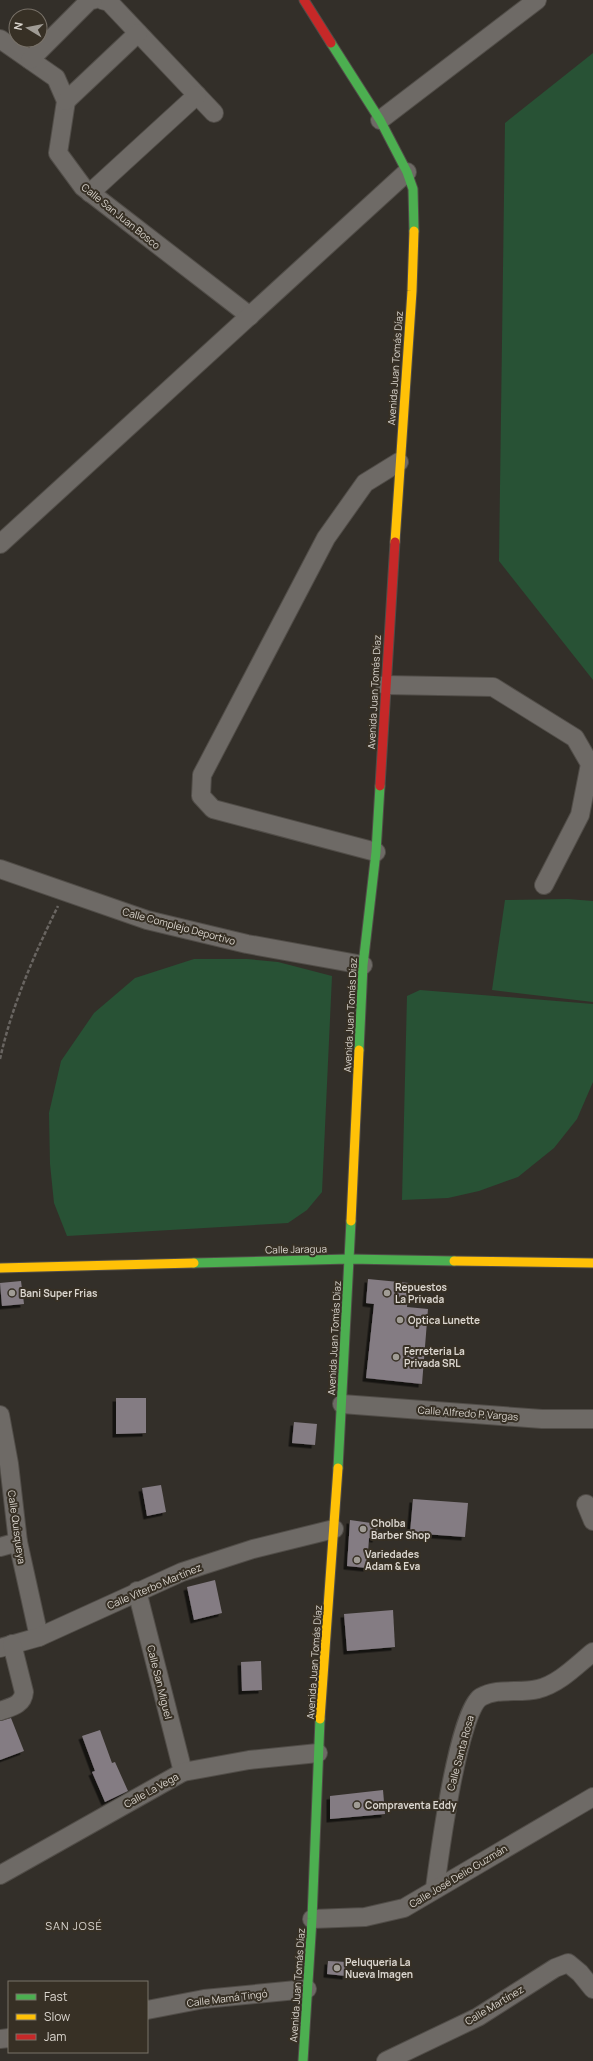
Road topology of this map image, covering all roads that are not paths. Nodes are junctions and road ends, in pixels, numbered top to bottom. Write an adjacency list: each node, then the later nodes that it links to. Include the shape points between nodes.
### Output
1 (93, 0): 7 (street, via 90,0)
2 (102, 0): 5 (street, via 109,2)
3 (304, 0): 11 (street, Avenida Juan Tomás Díaz)
4 (537, 0): 11 (street)
5 (138, 33): 8 (street); 9 (street)
6 (0, 39): 7 (street)
7 (30, 60): 9 (street, via 56,78)
8 (197, 95): 10 (street); 13 (street)
9 (66, 101): 13 (street, Calle San Juan Bosco, via 58,153 83,188)
10 (214, 113)
11 (380, 120): 12 (street, Avenida Juan Tomás Díaz)
12 (407, 172): 14 (street); 15 (street, Avenida Juan Tomás Díaz, via 413,189 414,224 412,291)
13 (90, 193): 14 (street, Calle San Juan Bosco)
14 (250, 316): 16 (street)
15 (399, 462): 17 (street, Avenida Juan Tomás Díaz); 18 (street, via 365,483 326,538 202,775 201,796 213,809)
16 (0, 544)
17 (385, 685): 18 (street, Avenida Juan Tomás Díaz); 20 (street, via 493,687 575,738 590,764 580,815)
18 (376, 852): 21 (street, Avenida Juan Tomás Díaz)
19 (0, 869): 21 (street, Calle Complejo Deportivo, via 148,920 247,944)
20 (544, 885)
21 (363, 965): 22 (street, Avenida Juan Tomás Díaz)
22 (349, 1259): 23 (street, Calle Jaragua); 24 (street, Calle Jaragua); 25 (street, Avenida Juan Tomás Díaz)
23 (593, 1262)
24 (0, 1268)
25 (342, 1404): 27 (street, Calle Alfredo P. Vargas, via 542,1419); 31 (street, Avenida Juan Tomás Díaz)
26 (0, 1416): 28 (street, Calle Quisqueya)
27 (593, 1419)
28 (4, 1465): 32 (street, Calle Quisqueya)
29 (586, 1504): 30 (street)
30 (593, 1521)
31 (334, 1529): 34 (street, Calle Viterbo Martínez, via 253,1549 182,1572); 39 (street, Avenida Juan Tomás Díaz)
32 (18, 1542): 33 (street); 35 (street, Calle Quisqueya)
33 (0, 1547)
34 (137, 1592): 35 (street, Calle Viterbo Martínez); 40 (street, Calle San Miguel)
35 (39, 1637): 36 (street, Calle Viterbo Martínez)
36 (6, 1646): 38 (street, via 24,1692 17,1705)
37 (593, 1652): 43 (street, Calle Santa Rosa, via 555,1682 538,1689 500,1692 480,1698 470,1713 448,1797)
38 (0, 1711)
39 (318, 1753): 40 (street, Calle La Vega, via 249,1760); 44 (street, Avenida Juan Tomás Díaz)
40 (183, 1772): 42 (street, Calle La Vega)
41 (592, 1800): 43 (street, Calle José Delio Guzmán)
42 (0, 1875)
43 (435, 1888): 44 (street, Calle José Delio Guzmán, via 404,1908 365,1917)
44 (312, 1920): 45 (street, Avenida Juan Tomás Díaz)
45 (307, 1989): 47 (street, Calle Mamá Tingó, via 204,1999); 48 (street, Avenida Juan Tomás Díaz)
46 (593, 1989): 49 (street, Calle Martínez, via 568,1963 555,1968 478,2017)
47 (148, 2010)
48 (303, 2061)
49 (386, 2061)

